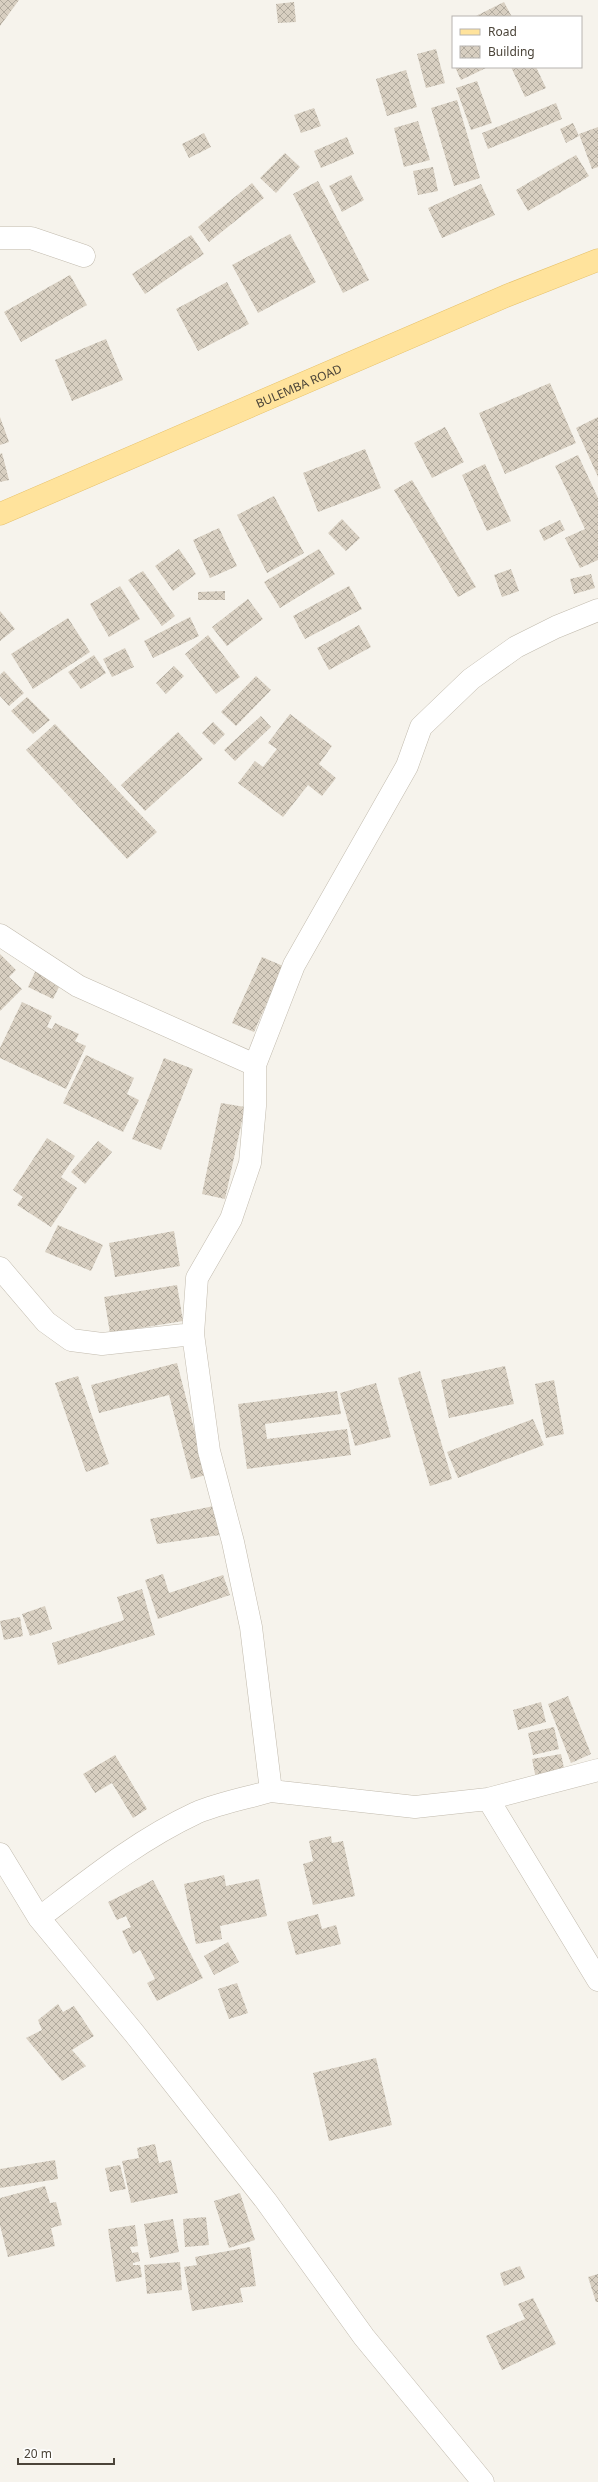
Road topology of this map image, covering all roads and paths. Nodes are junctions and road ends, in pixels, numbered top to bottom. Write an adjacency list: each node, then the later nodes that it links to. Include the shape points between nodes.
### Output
1 (0, 238): 2 (street, via 31,238)
2 (84, 256)
3 (598, 260): 4 (main road, BULEMBA ROAD, via 499,299)
4 (0, 514)
5 (598, 610): 7 (street, via 516,647 471,679 421,727 407,766 294,965)
6 (0, 935): 7 (street, via 78,986)
7 (255, 1065): 9 (street, via 255,1106 250,1163 231,1219 197,1278)
8 (0, 1268): 9 (street, via 46,1322 71,1340 102,1344)
9 (193, 1334): 11 (street, via 209,1451 233,1542 251,1627)
10 (598, 1770): 12 (street)
11 (271, 1791): 12 (street, via 415,1807); 14 (street, via 197,1813 150,1837)
12 (488, 1799): 15 (street)
13 (0, 1854): 14 (street)
14 (39, 1918): 16 (street, via 134,2033 261,2195 364,2336)
15 (598, 1980)
16 (483, 2482)

